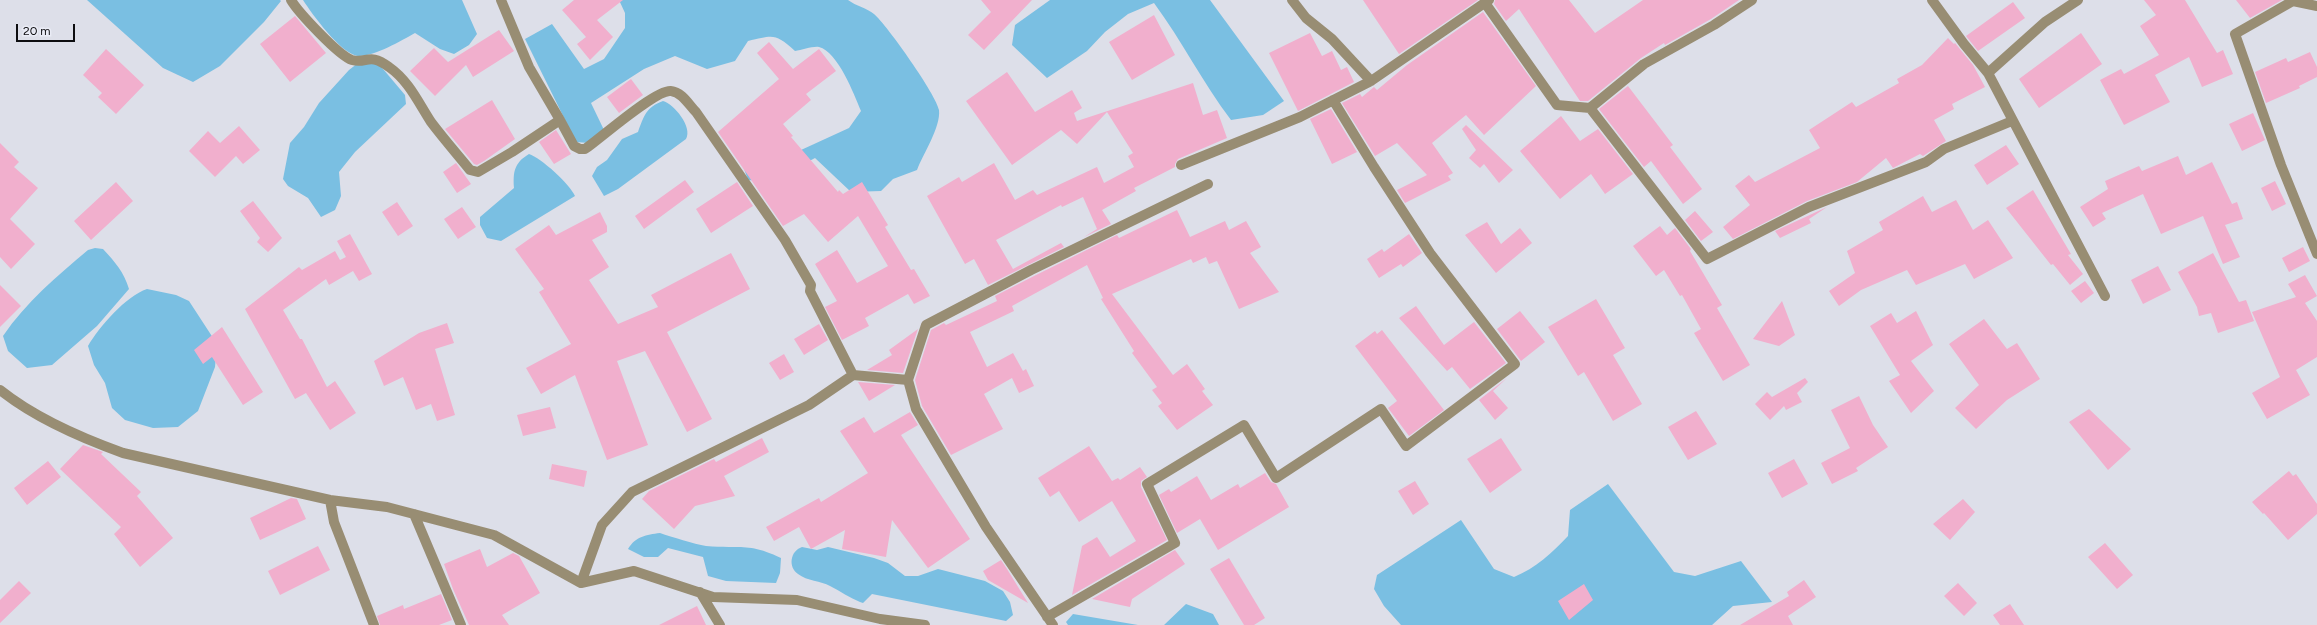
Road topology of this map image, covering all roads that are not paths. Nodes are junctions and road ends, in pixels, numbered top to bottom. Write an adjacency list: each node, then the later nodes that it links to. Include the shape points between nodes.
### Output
1 (291, 0): 13 (street, via 345,56 352,60 377,60 397,74 414,92 431,121 470,170 478,172 485,169)
2 (502, 0): 13 (street, via 529,67)
3 (1292, 0): 10 (street, via 1306,18 1332,39)
4 (1752, 0): 12 (street, via 1708,29 1644,64)
5 (1932, 0): 9 (street)
6 (2078, 0): 9 (street, via 2045,22)
7 (1487, 1): 10 (street); 12 (street, via 1557,105)
8 (2317, 6): 17 (street, via 2293,1 2235,34 2281,165)
9 (1988, 73): 14 (street)
10 (1371, 81): 11 (street)
11 (1333, 100): 15 (street, via 1300,117); 26 (street, via 1430,253 1515,364 1406,446 1381,409 1276,478 1244,425 1147,484 1174,543)
12 (1590, 108): 14 (street, via 1707,259 1809,207 1926,162 1944,149)
13 (560, 120): 19 (street, via 576,148 585,148 654,95 671,91 680,94 696,112 785,240 811,285 810,291)
14 (2012, 121): 18 (street)
15 (1180, 165)
16 (1208, 184): 20 (street, via 1031,270 926,325)
17 (2317, 254)
18 (2105, 296)
19 (852, 375): 20 (street); 24 (street, via 809,405 632,492 602,525)
20 (908, 380): 26 (street, via 916,410 986,528)
21 (0, 390): 22 (street, via 38,414 90,441 123,453)
22 (330, 500): 23 (street, via 387,507); 27 (street, via 334,522)
23 (414, 514): 24 (street, via 494,535); 28 (street)
24 (581, 583): 25 (street, via 634,570)
25 (700, 592): 29 (street); 30 (street, via 713,597 797,600 880,619)
26 (1050, 621)
27 (374, 625)
28 (461, 625)
29 (720, 625)
30 (925, 625)

